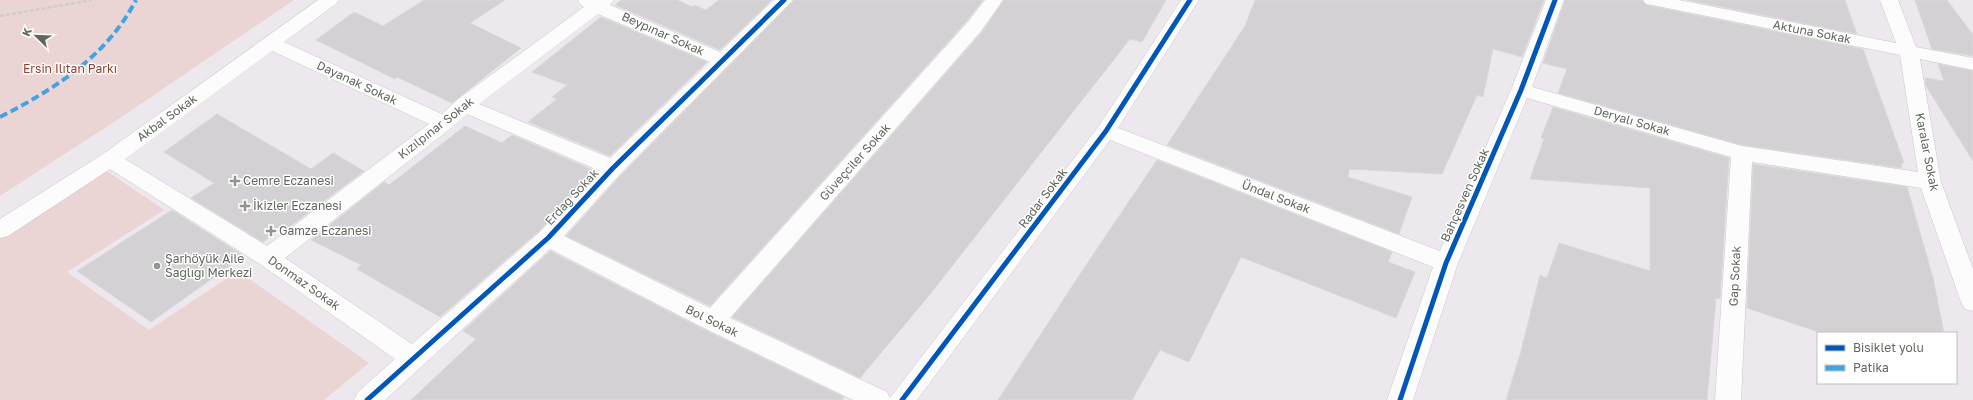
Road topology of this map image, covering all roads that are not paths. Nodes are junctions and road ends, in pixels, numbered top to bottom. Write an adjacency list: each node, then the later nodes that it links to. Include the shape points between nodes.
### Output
1 (330, 0): 9 (street, Akbal Sokak)
2 (784, 0): 11 (street, Erdağ Sokak)
3 (994, 0): 26 (street, Güveçciler Sokak, via 974,27)
4 (1190, 0): 16 (street, Radar Sokak)
5 (1555, 0): 13 (street, Bahçesven Sokak)
6 (1652, 0): 10 (street, Aktuna Sokak)
7 (1889, 0): 10 (street, Karalar Sokak)
8 (595, 2): 11 (street, Beypınar Sokak); 14 (street, Kızılpınar Sokak)
9 (270, 43): 15 (street, Dayanak Sokak); 18 (street, Akbal Sokak)
10 (1909, 52): 12 (street, Aktuna Sokak); 20 (street, Karalar Sokak)
11 (722, 60): 19 (street, Erdağ Sokak)
12 (1973, 64)
13 (1521, 90): 17 (street, Deryalı Sokak); 24 (street, Bahçesven Sokak)
14 (464, 105): 15 (street, Kızılpınar Sokak); 19 (street)
15 (444, 123): 23 (street, Kızılpınar Sokak)
16 (1106, 131): 24 (street, Ündal Sokak); 30 (street, Radar Sokak)
17 (1742, 153): 20 (street, Deryalı Sokak); 32 (street, Gap Sokak)
18 (110, 159): 21 (street, Akbal Sokak); 23 (street, Donmaz Sokak)
19 (613, 168): 22 (street, Erdağ Sokak)
20 (1930, 182): 25 (street, Karalar Sokak)
21 (0, 230)
22 (548, 238): 26 (street, Bol Sokak); 27 (street, Erdağ Sokak)
23 (268, 258): 27 (street, Donmaz Sokak)
24 (1446, 263): 31 (street, Bahçesven Sokak)
25 (1973, 302)
26 (713, 321): 29 (street, Bol Sokak)
27 (414, 359): 28 (street, Erdağ Sokak)
28 (367, 400)
29 (878, 400)
30 (902, 400)
31 (1400, 400)
32 (1728, 400)

